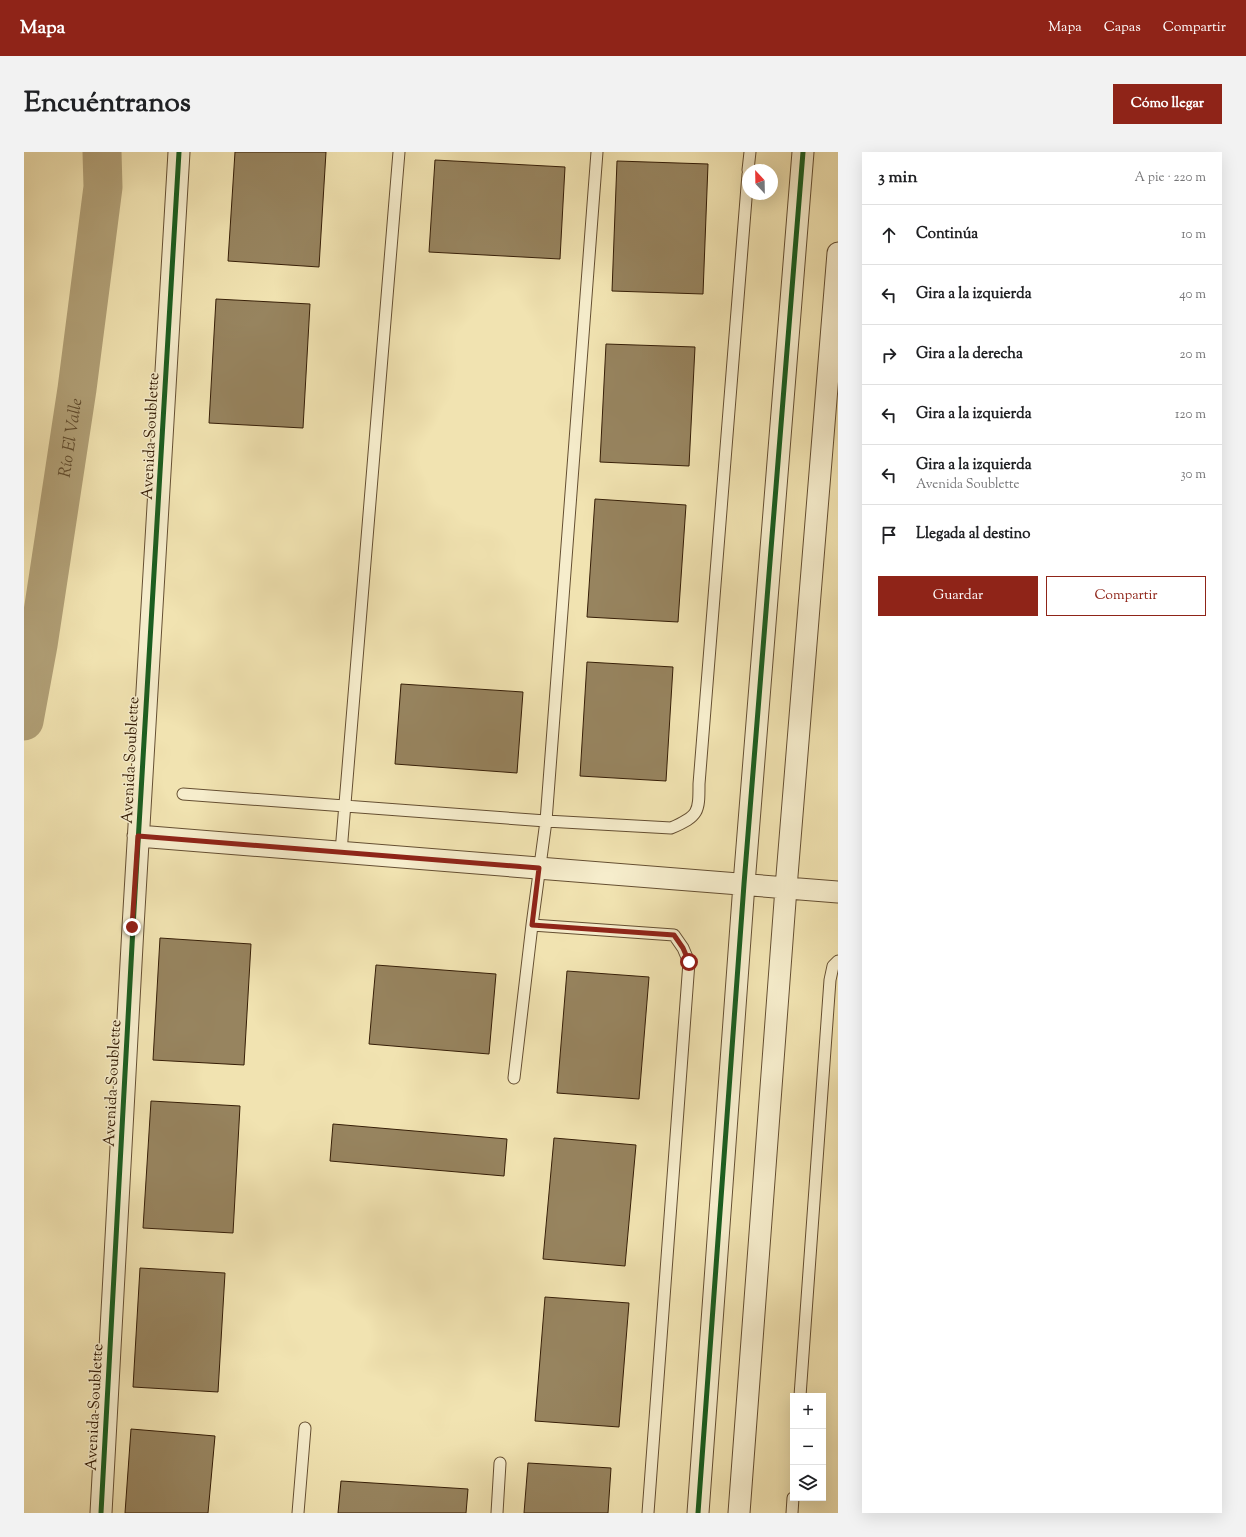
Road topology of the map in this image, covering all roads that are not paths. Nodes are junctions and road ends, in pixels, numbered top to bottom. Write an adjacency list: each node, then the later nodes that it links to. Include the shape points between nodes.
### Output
1 (179, 152): 13 (street, Avenida Soublette)
2 (399, 152): 11 (lane)
3 (596, 152): 12 (lane)
4 (750, 152): 6 (lane)
5 (803, 152): 16 (street)
6 (749, 164)
7 (746, 200): 12 (lane, via 700,768 699,807 689,820 672,828)
8 (838, 253): 9 (street)
9 (834, 343): 17 (street)
10 (183, 794): 11 (lane)
11 (345, 806): 12 (lane); 14 (lane)
12 (546, 821): 15 (lane)
13 (138, 836): 14 (street); 26 (street, Avenida Soublette)
14 (341, 852): 15 (street)
15 (539, 868): 16 (street); 19 (lane)
16 (744, 884): 17 (street); 30 (street)
17 (786, 888): 18 (street); 31 (street)
18 (838, 892)
19 (532, 925): 21 (lane); 29 (lane, via 674,935 689,962)
20 (838, 961): 22 (lane, via 830,980)
21 (514, 1078)
22 (800, 1393)
23 (305, 1428): 27 (lane)
24 (500, 1463): 28 (lane)
25 (793, 1501): 32 (lane)
26 (101, 1513)
27 (298, 1513)
28 (497, 1513)
29 (648, 1513)
30 (698, 1513)
31 (739, 1513)
32 (792, 1513)

